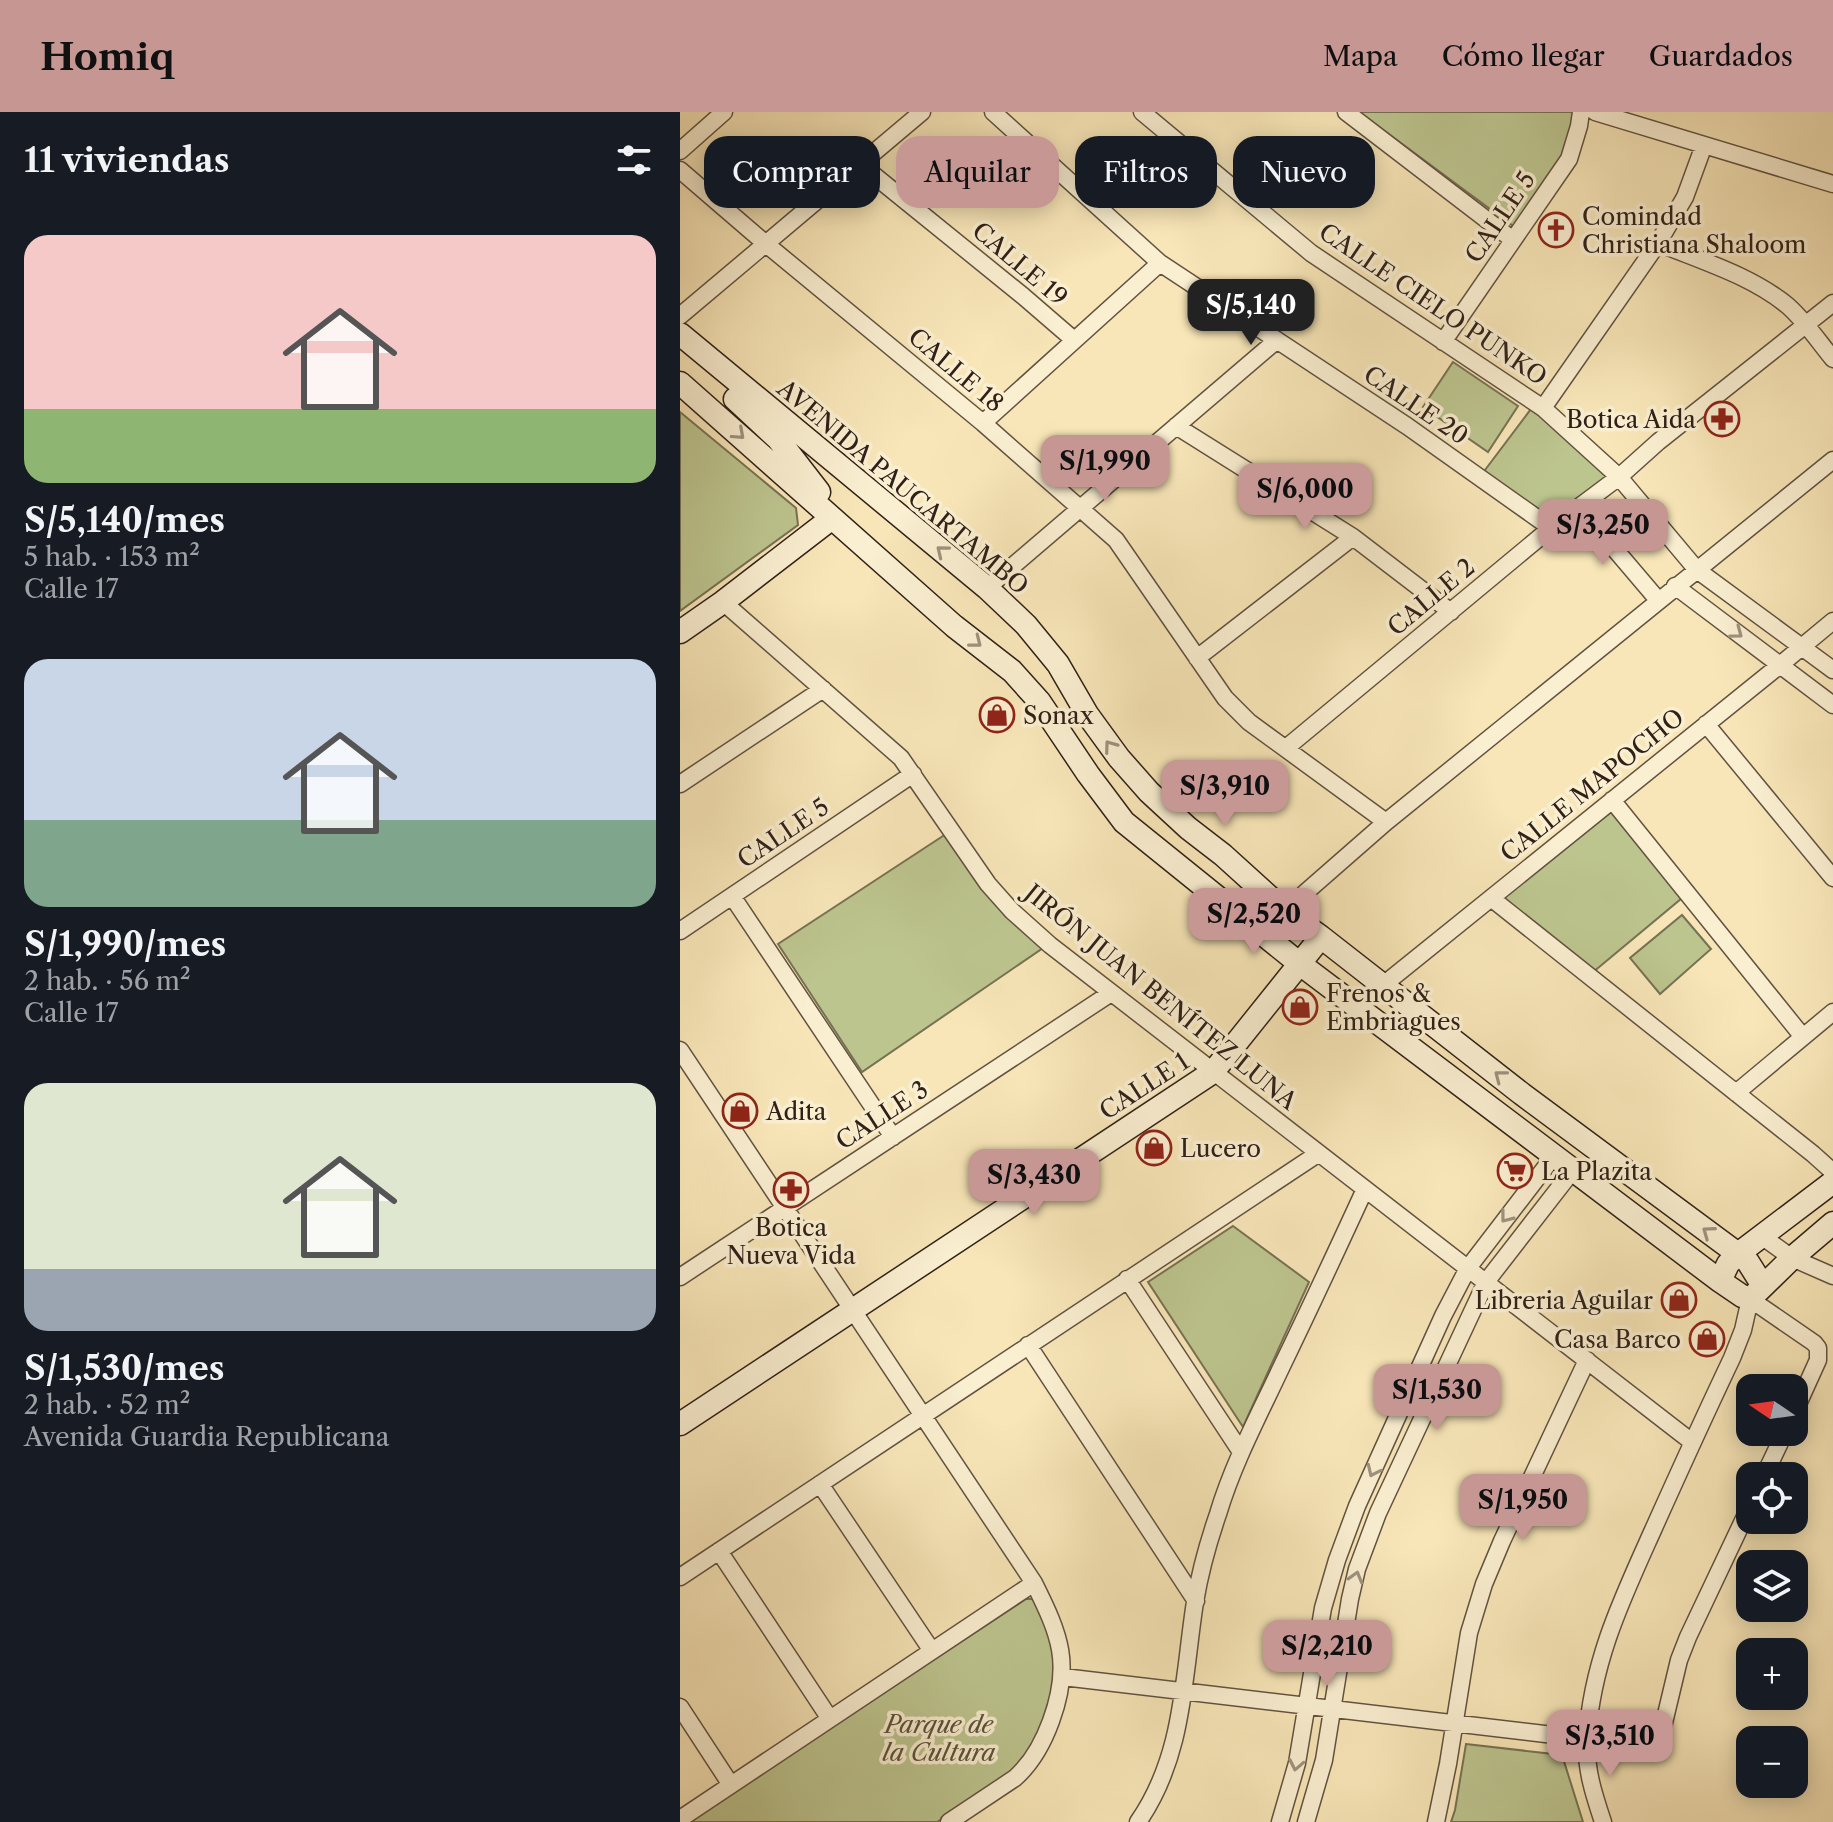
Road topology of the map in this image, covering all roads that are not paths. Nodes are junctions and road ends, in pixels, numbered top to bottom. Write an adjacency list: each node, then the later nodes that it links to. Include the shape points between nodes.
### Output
1 (724, 112): 10 (street)
2 (922, 112): 9 (street)
3 (993, 112): 18 (street, CALLE 20)
4 (1142, 112): 25 (street, CALLE CIELO PUNKO, via 1311,253)
5 (1346, 112): 15 (street)
6 (1581, 112): 15 (street, CALLE 5, via 1569,159)
7 (1595, 112): 8 (street)
8 (1704, 145): 13 (street); 16 (street, via 1685,197)
9 (880, 147)
10 (680, 151)
11 (680, 170): 17 (street, CALLE 18)
12 (880, 180): 23 (street, CALLE 19)
13 (1833, 184)
14 (808, 208): 17 (street)
15 (1513, 240): 25 (street, CALLE 5)
16 (1658, 243): 21 (street, via 1774,295); 29 (street)
17 (766, 244): 20 (street); 30 (street, CALLE 18)
18 (1160, 263): 23 (street); 24 (street, CALLE 20)
19 (1833, 303): 21 (street, CALLE 2)
20 (680, 316)
21 (1805, 325): 27 (street); 33 (street, CALLE 2)
22 (680, 334): 26 (main road, AVENIDA PAUCARTAMBO)
23 (1074, 340): 30 (street)
24 (1277, 340): 31 (street); 37 (street, CALLE 20)
25 (1443, 342): 29 (street, CALLE CIELO PUNKO)
26 (698, 351): 36 (main road, via 711,375 778,439); 41 (main road, AVENIDA PAUCARTAMBO, one-way to 26)
27 (1833, 359)
28 (680, 383): 36 (main road, one-way to 36)
29 (1543, 408): 33 (street, CALLE CIELO PUNKO)
30 (983, 423): 35 (street, CALLE 18)
31 (1176, 426): 35 (street); 38 (street)
32 (1833, 460): 39 (street)
33 (1619, 477): 34 (street, CALLE 2); 39 (street, CALLE CIELO PUNKO)
34 (1579, 507): 37 (street, CALLE 2); 42 (street)
35 (1081, 508): 41 (street); 48 (street, CALLE 18, via 1116,540)
36 (832, 518): 43 (main road); 65 (main road, one-way to 65, via 1012,671 1124,822)
37 (1551, 528): 44 (street, CALLE 2)
38 (1353, 537): 44 (street); 48 (street)
39 (1697, 570): 40 (street); 47 (street, CALLE CIELO PUNKO)
40 (1675, 586): 42 (street); 49 (street, one-way to 49)
41 (987, 588): 62 (main road, AVENIDA PAUCARTAMBO, one-way to 41, via 1149,792 1095,725 1058,664)
42 (1658, 600): 58 (street)
43 (723, 602): 46 (main road); 51 (street, JIRÓN JUAN BENÍTEZ LUNA)
44 (1451, 612): 54 (street, CALLE 2)
45 (1833, 621): 47 (street, CALLE MAPOCHO)
46 (680, 632)
47 (1801, 647): 49 (street, CALLE MAPOCHO); 50 (street, CALLE CIELO PUNKO)
48 (1197, 658): 54 (street, CALLE 18, via 1225,698)
49 (1780, 665): 52 (street); 53 (street, CALLE MAPOCHO)
50 (1833, 670)
51 (823, 689): 55 (street, JIRÓN JUAN BENÍTEZ LUNA); 56 (street)
52 (1833, 705)
53 (1706, 724): 57 (street, CALLE MAPOCHO); 59 (street)
54 (1286, 748): 58 (street, CALLE 18)
55 (913, 774): 60 (street, CALLE 5); 68 (street, JIRÓN JUAN BENÍTEZ LUNA, via 1000,898)
56 (680, 784)
57 (1612, 800): 61 (street, CALLE MAPOCHO); 70 (street)
58 (1386, 822): 62 (street)
59 (1833, 878)
60 (732, 896): 63 (street, CALLE 5); 74 (street)
61 (1491, 898): 67 (street, CALLE MAPOCHO); 73 (street)
62 (1286, 912): 64 (main road, AVENIDA PAUCARTAMBO); 65 (street)
63 (680, 931)
64 (1321, 937): 66 (main road, CALLE 1); 67 (main road, AVENIDA PAUCARTAMBO)
65 (1272, 941): 66 (main road)
66 (1300, 964): 72 (main road, CALLE 1); 76 (main road)
67 (1382, 986): 84 (main road, AVENIDA PAUCARTAMBO, one-way to 67)
68 (1111, 993): 72 (street, JIRÓN JUAN BENÍTEZ LUNA); 74 (street, CALLE 3)
69 (1833, 1012): 70 (street)
70 (1803, 1037): 73 (street)
71 (680, 1050): 81 (street)
72 (1213, 1072): 75 (street, JIRÓN JUAN BENÍTEZ LUNA); 93 (main road, CALLE 1)
73 (1736, 1093): 78 (street)
74 (893, 1137): 81 (street, CALLE 3)
75 (1319, 1153): 80 (street, JIRÓN JUAN BENÍTEZ LUNA); 89 (street)
76 (1554, 1156): 77 (main road); 86 (street, one-way to 86)
77 (1573, 1170): 90 (main road); 91 (street)
78 (1833, 1172)
79 (1833, 1182): 83 (main road)
80 (1365, 1189): 86 (street, JIRÓN JUAN BENÍTEZ LUNA); 100 (street)
81 (785, 1208): 87 (street, CALLE 3); 93 (street)
82 (1833, 1223): 85 (main road)
83 (1760, 1235): 84 (main road); 85 (street)
84 (1738, 1254): 90 (main road); 92 (main road, AVENIDA PAUCARTAMBO, via 1748,1262)
85 (1792, 1258): 88 (street); 92 (main road)
86 (1468, 1268): 91 (street, JIRÓN JUAN BENÍTEZ LUNA); 110 (street, one-way to 110, via 1345,1536 1323,1608)
87 (681, 1273)
88 (1833, 1276)
89 (1127, 1279): 94 (street); 100 (street)
90 (1720, 1281): 92 (main road, via 1742,1296)
91 (1486, 1282): 95 (street, JIRÓN JUAN BENÍTEZ LUNA); 112 (street, one-way to 91, via 1350,1599 1367,1541)
92 (1756, 1293): 96 (street, via 1818,1348); 99 (street)
93 (852, 1309): 97 (street); 98 (main road, CALLE 1)
94 (1028, 1345): 97 (street); 106 (street)
95 (1587, 1360): 99 (street, JIRÓN JUAN BENÍTEZ LUNA); 114 (street, via 1484,1584 1469,1633)
96 (1808, 1382)
97 (922, 1416): 101 (street); 105 (street)
98 (680, 1424)
99 (1692, 1442): 115 (street, via 1606,1639)
100 (1241, 1452): 106 (street, via 1211,1535)
101 (820, 1484): 103 (street); 107 (street)
102 (1737, 1534): 115 (street, via 1683,1649 1663,1727 1655,1734)
103 (719, 1551): 104 (street); 113 (street)
104 (680, 1577)
105 (1034, 1583): 107 (street); 108 (street, via 1055,1631)
106 (1196, 1601): 109 (street)
107 (932, 1651): 113 (street)
108 (1063, 1677): 109 (street); 118 (street, via 1047,1733 1031,1761 1015,1778)
109 (1183, 1691): 110 (street); 119 (street, via 1165,1773)
110 (1307, 1706): 112 (street); 120 (street, one-way to 120)
111 (680, 1707): 116 (street)
112 (1332, 1709): 114 (street); 121 (street)
113 (830, 1719): 116 (street)
114 (1454, 1723): 115 (street); 122 (street)
115 (1587, 1739): 123 (street, via 1592,1789)
116 (731, 1785): 117 (street)
117 (680, 1819)
118 (949, 1822)
119 (1138, 1822)
120 (1280, 1822)
121 (1306, 1822)
122 (1436, 1822)
123 (1603, 1822)

